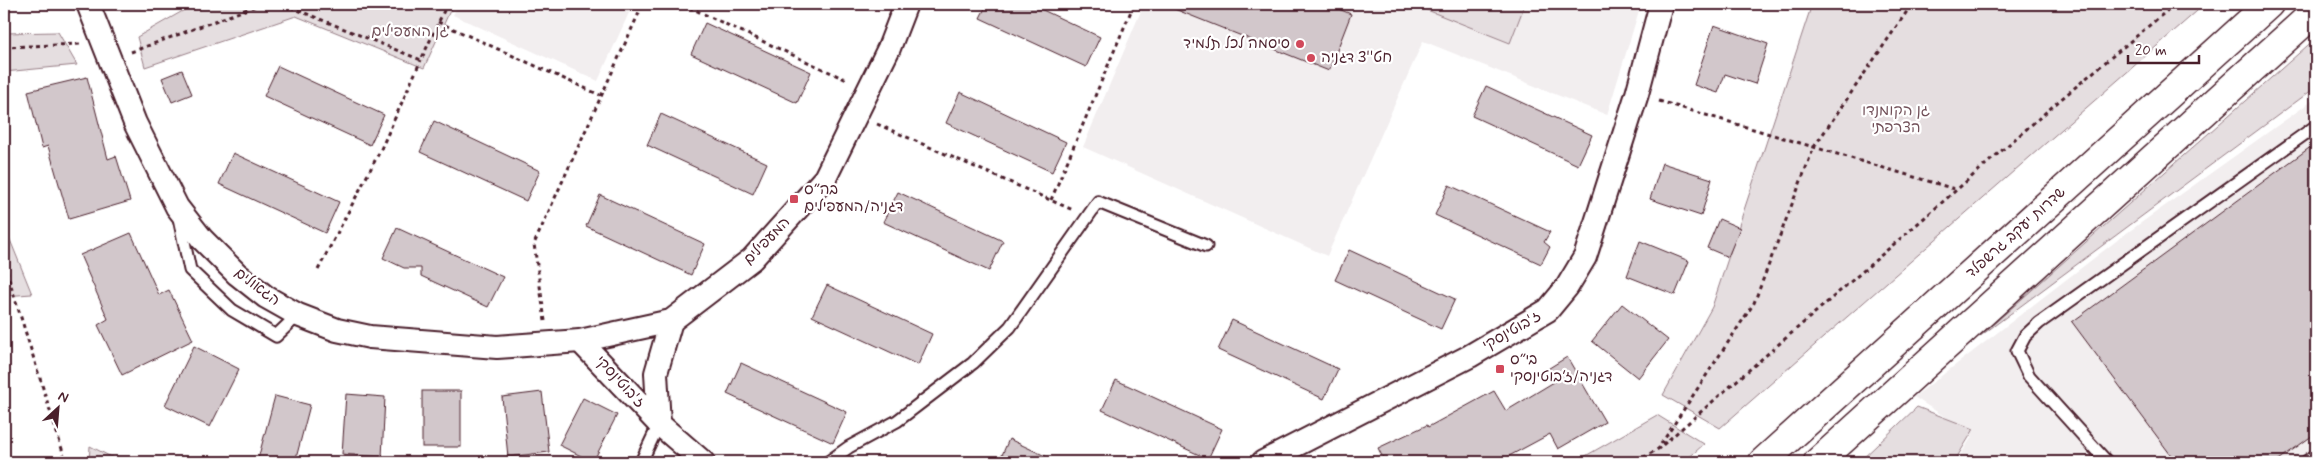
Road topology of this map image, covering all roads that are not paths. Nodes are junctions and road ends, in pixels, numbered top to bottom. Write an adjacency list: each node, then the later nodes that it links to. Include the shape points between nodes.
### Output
1 (88, 4): 7 (street, הגאולים, via 135,123)
2 (906, 4): 10 (street, המעפילים, via 825,178 752,259)
3 (1661, 4): 17 (street, ז'בוטינסקי, via 1637,94 1585,257 1548,310 1470,356)
4 (2269, 4): 18 (main road, שדרות יעקב גרשפלד)
5 (2316, 11): 19 (main road)
6 (2316, 126): 20 (lane, via 2025,336 2017,351 2030,376)
7 (177, 207): 9 (street, הגאולים, via 202,239 237,274 266,298); 9 (lane, via 190,270 232,310 276,336)
8 (1206, 246): 16 (lane, via 1098,202 1010,326 973,364 896,421)
9 (298, 315): 11 (street, הגאולים, via 337,330 370,337 497,347)
10 (671, 321): 11 (street, המעפילים); 12 (street, ז'בוטינסקי, via 656,373)
11 (580, 340): 12 (street, ז'בוטינסקי)
12 (659, 424): 14 (lane); 15 (street, ז'בוטינסקי)
13 (2316, 455): 21 (lane)
14 (641, 462)
15 (703, 462)
16 (828, 462)
17 (1263, 462)
18 (1763, 462)
19 (1818, 462)
20 (2107, 462)
21 (2306, 462)

